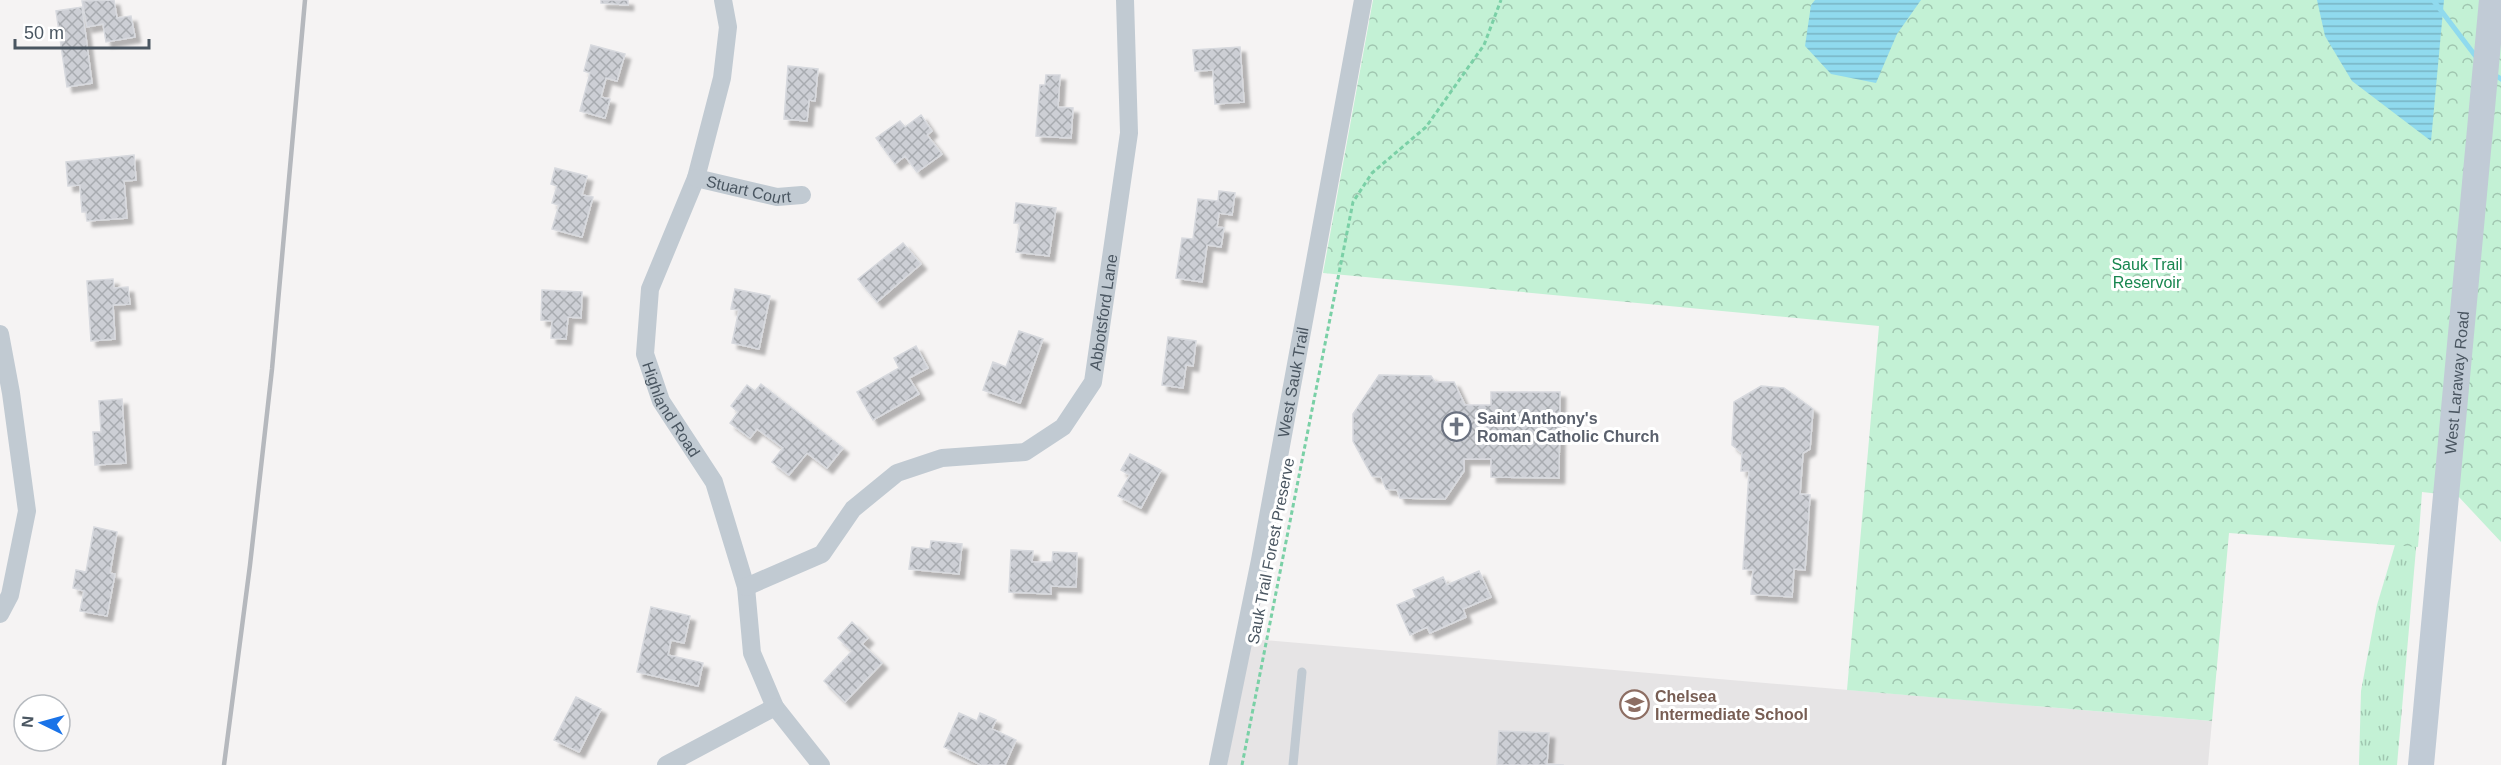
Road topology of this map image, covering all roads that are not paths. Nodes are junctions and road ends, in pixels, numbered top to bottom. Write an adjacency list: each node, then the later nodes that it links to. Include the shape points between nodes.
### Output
1 (723, 0): 5 (street, Highland Road, via 728,27 722,78)
2 (1125, 0): 9 (street, Abbotsford Lane, via 1129,133 1093,382 1063,427 1025,452 942,458 897,473 853,509 822,554)
3 (1363, 0): 15 (street, West Sauk Trail, via 1260,560)
4 (2492, 0): 17 (main road, West Laraway Road)
5 (696, 178): 6 (street, Stuart Court, via 777,197); 9 (street, Highland Road, via 650,289 645,354 662,400 714,482)
6 (802, 195)
7 (0, 334): 8 (street)
8 (3, 374): 10 (street, via 27,511 10,594)
9 (746, 587): 12 (street, Highland Road, via 752,652)
10 (0, 614)
11 (1302, 672): 16 (lane)
12 (775, 707): 13 (street); 14 (street, Highland Road)
13 (666, 765)
14 (821, 765)
15 (1218, 765)
16 (1293, 765)
17 (2421, 765)

